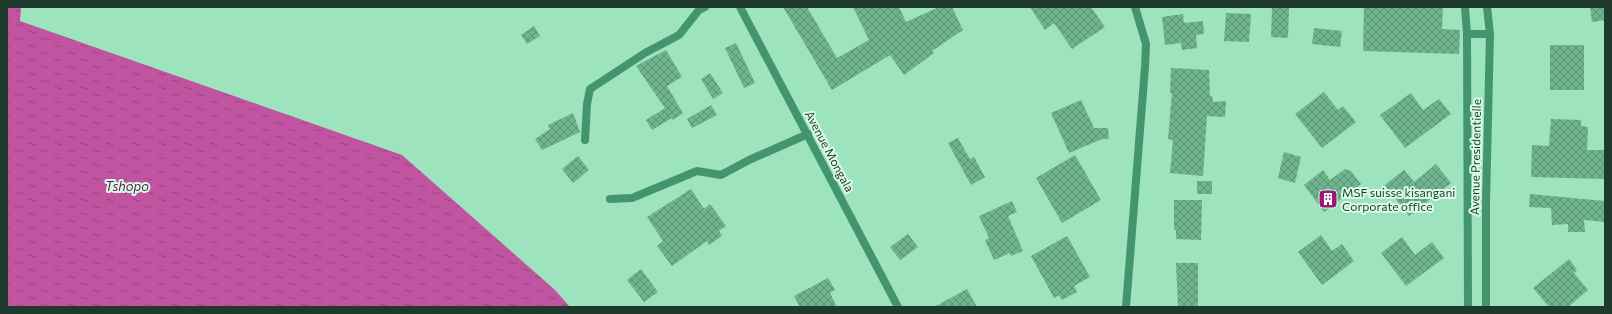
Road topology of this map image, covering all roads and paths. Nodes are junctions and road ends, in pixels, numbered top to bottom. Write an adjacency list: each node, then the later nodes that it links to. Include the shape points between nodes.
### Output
1 (705, 7): 9 (street, via 699,10 680,35 645,53 590,89)
2 (740, 7): 8 (street, Avenue Mongala)
3 (1135, 7): 12 (street, via 1146,44)
4 (1465, 7): 6 (street, Avenue Presidentielle)
5 (1487, 7): 7 (street, Avenue Presidentielle)
6 (1467, 34): 7 (street); 13 (street, Avenue Presidentielle)
7 (1490, 34): 14 (street, Avenue Presidentielle)
8 (808, 134): 10 (street, via 722,175 697,171 632,198); 11 (street, Avenue Mongala)
9 (585, 140)
10 (610, 199)
11 (898, 307)
12 (1126, 307)
13 (1468, 307)
14 (1486, 307)

